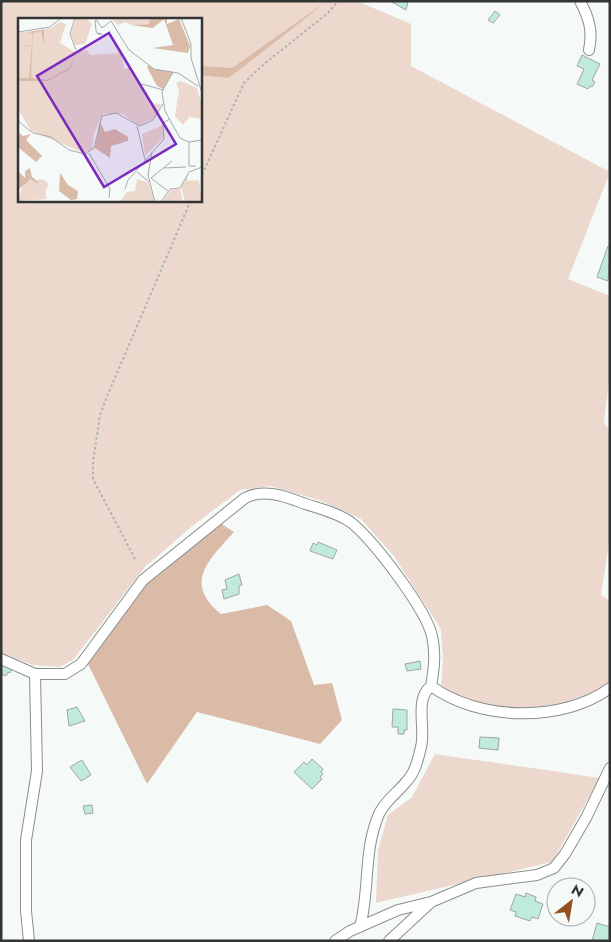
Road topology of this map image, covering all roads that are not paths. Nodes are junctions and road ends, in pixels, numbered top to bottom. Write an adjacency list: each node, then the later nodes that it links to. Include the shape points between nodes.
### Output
1 (580, 1): 2 (street, via 592,36)
2 (589, 50)
3 (1, 659): 4 (street)
4 (35, 674): 5 (street, via 65,674 81,664 143,580 245,498 254,493 267,493 293,499 352,524 388,565 422,610 432,635 435,658); 10 (street, via 37,771 26,840)
5 (431, 686): 6 (street, via 455,700 498,712 558,710 584,704); 9 (street, via 422,701 423,738 418,762 408,781 380,812 373,830 368,849 366,906)
6 (610, 688)
7 (610, 768): 8 (street, via 566,854 554,868 537,875 476,884)
8 (431, 902): 9 (street, via 398,910); 12 (street)
9 (360, 927): 11 (street)
10 (29, 941)
11 (335, 941)
12 (389, 941)

